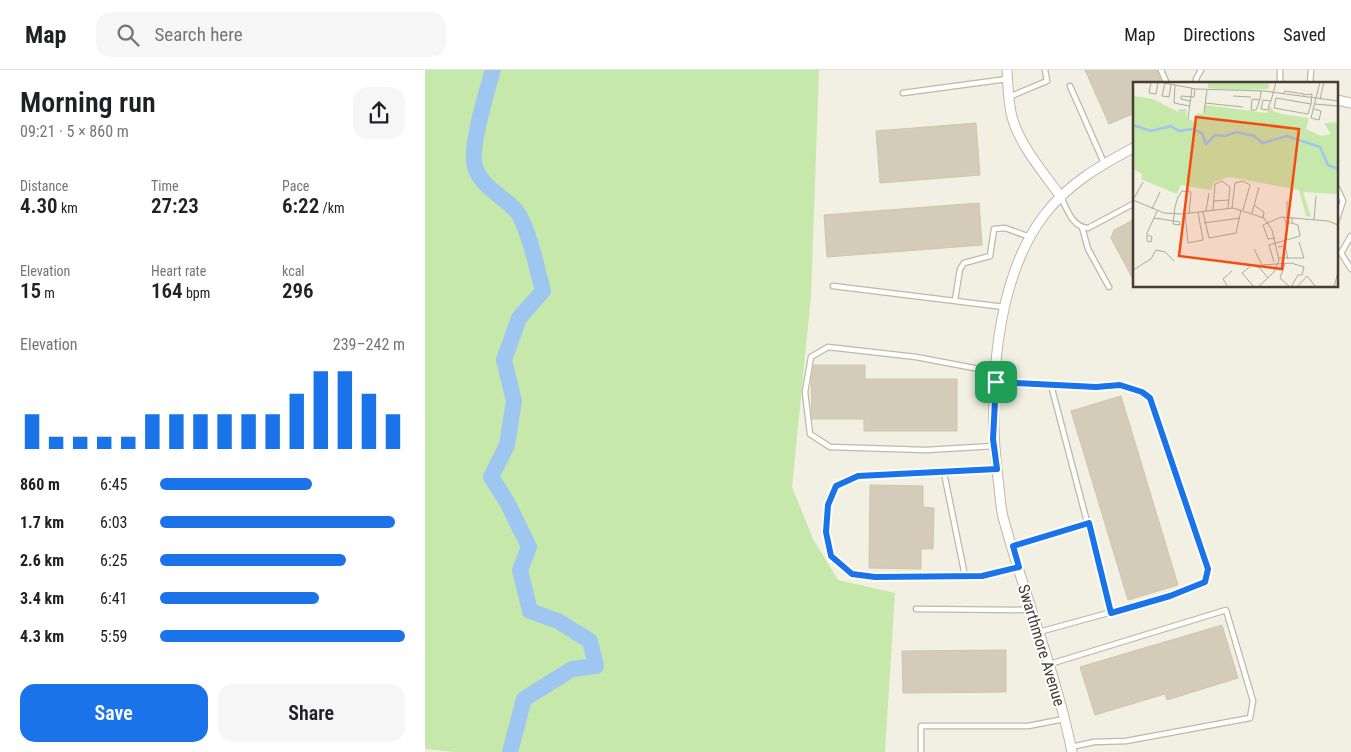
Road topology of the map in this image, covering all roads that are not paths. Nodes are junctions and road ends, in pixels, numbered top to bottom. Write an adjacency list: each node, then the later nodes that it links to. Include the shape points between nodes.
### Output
1 (1045, 70): 9 (lane, via 1047,81)
2 (1161, 70): 5 (lane)
3 (1201, 70): 6 (lane)
4 (1007, 74): 8 (lane); 9 (street)
5 (1166, 82)
6 (1197, 82)
7 (1070, 86): 11 (lane)
8 (903, 93)
9 (1008, 97): 13 (street, via 1012,119 1021,139)
10 (1133, 148): 11 (street, Swarthmore Avenue)
11 (1104, 163): 13 (street, Swarthmore Avenue, via 1076,181)
12 (1339, 192): 15 (lane, via 1343,201)
13 (1061, 197): 16 (lane, via 1075,223); 18 (street, Swarthmore Avenue, via 1045,213)
14 (1133, 204): 16 (lane, via 1088,228)
15 (1339, 213)
16 (1082, 227): 21 (lane, via 1088,249)
17 (1351, 236): 19 (lane, via 1341,253)
18 (1030, 237): 22 (lane, via 1005,228 994,229 990,256 964,262 960,269); 23 (street, Swarthmore Avenue, via 1011,281)
19 (1351, 269)
20 (833, 286): 22 (lane)
21 (1109, 287)
22 (955, 300): 23 (lane)
23 (1005, 307): 24 (street, Swarthmore Avenue)
24 (996, 372): 25 (street, Swarthmore Avenue); 27 (lane, via 916,357 828,347 811,357 805,392 810,434 830,447 926,450)
25 (996, 382): 26 (lane); 27 (street, Swarthmore Avenue)
26 (1051, 385): 30 (lane); 36 (lane, via 1120,385 1150,398 1208,569 1205,582 1197,586)
27 (994, 446): 28 (street, Swarthmore Avenue)
28 (997, 469): 29 (lane); 31 (street, Swarthmore Avenue, via 1003,515)
29 (944, 473): 33 (lane); 33 (lane, via 858,476 836,486 828,505 826,532 831,556 852,574 875,577)
30 (1089, 523): 31 (lane); 36 (lane)
31 (1013, 546): 32 (street, Swarthmore Avenue)
32 (1019, 567): 33 (lane, via 982,576); 35 (street, Swarthmore Avenue)
33 (965, 576)
34 (917, 609): 35 (lane)
35 (1032, 610): 37 (street, Swarthmore Avenue)
36 (1111, 613): 37 (lane, via 1059,624)
37 (1039, 632): 38 (street, Swarthmore Avenue)
38 (1048, 665): 39 (street, Swarthmore Avenue); 40 (lane, via 1226,610 1253,701 1249,718 1126,741 1094,742)
39 (1064, 719): 40 (street, Swarthmore Avenue); 41 (lane, via 1028,726 921,726)
40 (1071, 749)
41 (921, 752)

